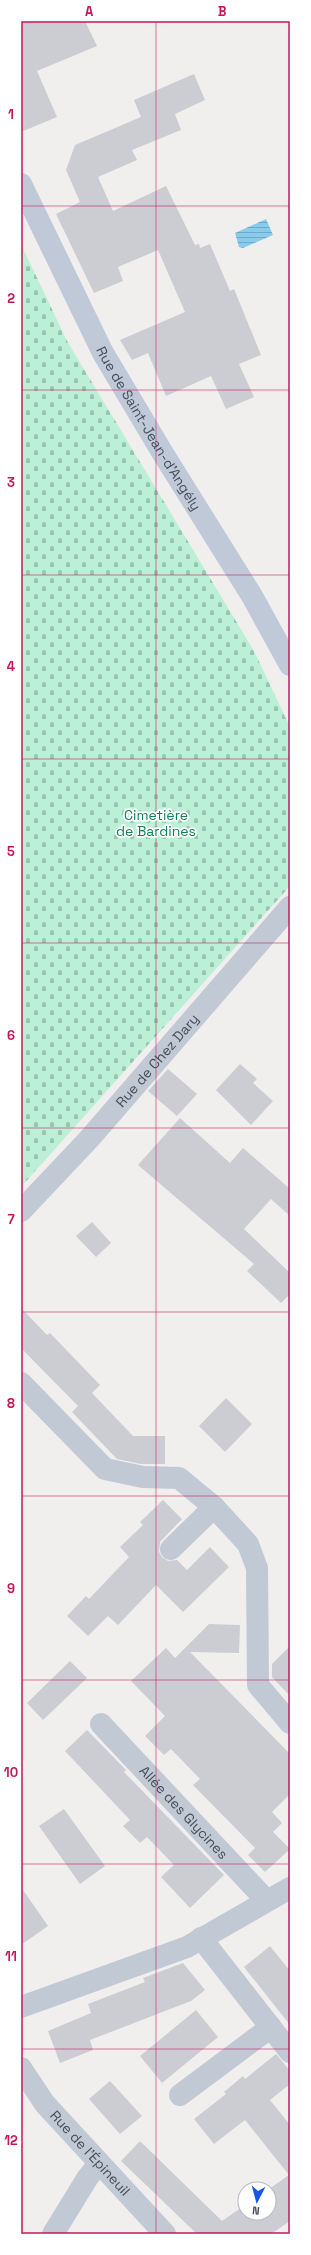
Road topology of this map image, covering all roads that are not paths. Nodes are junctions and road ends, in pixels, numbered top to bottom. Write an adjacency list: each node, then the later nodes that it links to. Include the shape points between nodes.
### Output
1 (21, 184): 2 (main road, Rue de Saint-Jean-d'Angély, via 103,352 252,596)
2 (290, 664)
3 (290, 907): 4 (street, Rue de Chez Dary, via 89,1139)
4 (21, 1211)
5 (21, 1384): 6 (street, via 105,1470 143,1478 179,1478)
6 (214, 1507): 7 (street); 8 (street, via 248,1544 257,1568 258,1685)
7 (172, 1549)
8 (287, 1714)
9 (101, 1724): 11 (street, Allée des Glycines)
10 (290, 1888): 11 (street)
11 (266, 1900): 12 (street)
12 (201, 1938): 13 (street, via 187,1946); 14 (street)
13 (21, 2007)
14 (271, 2027): 15 (street); 17 (street)
15 (290, 2052)
16 (21, 2068): 18 (street, Rue de l'Épineuil, via 45,2104)
17 (180, 2095)
18 (100, 2164): 19 (street, via 88,2177); 20 (street, Rue de l'Épineuil)
19 (53, 2234)
20 (165, 2234)

